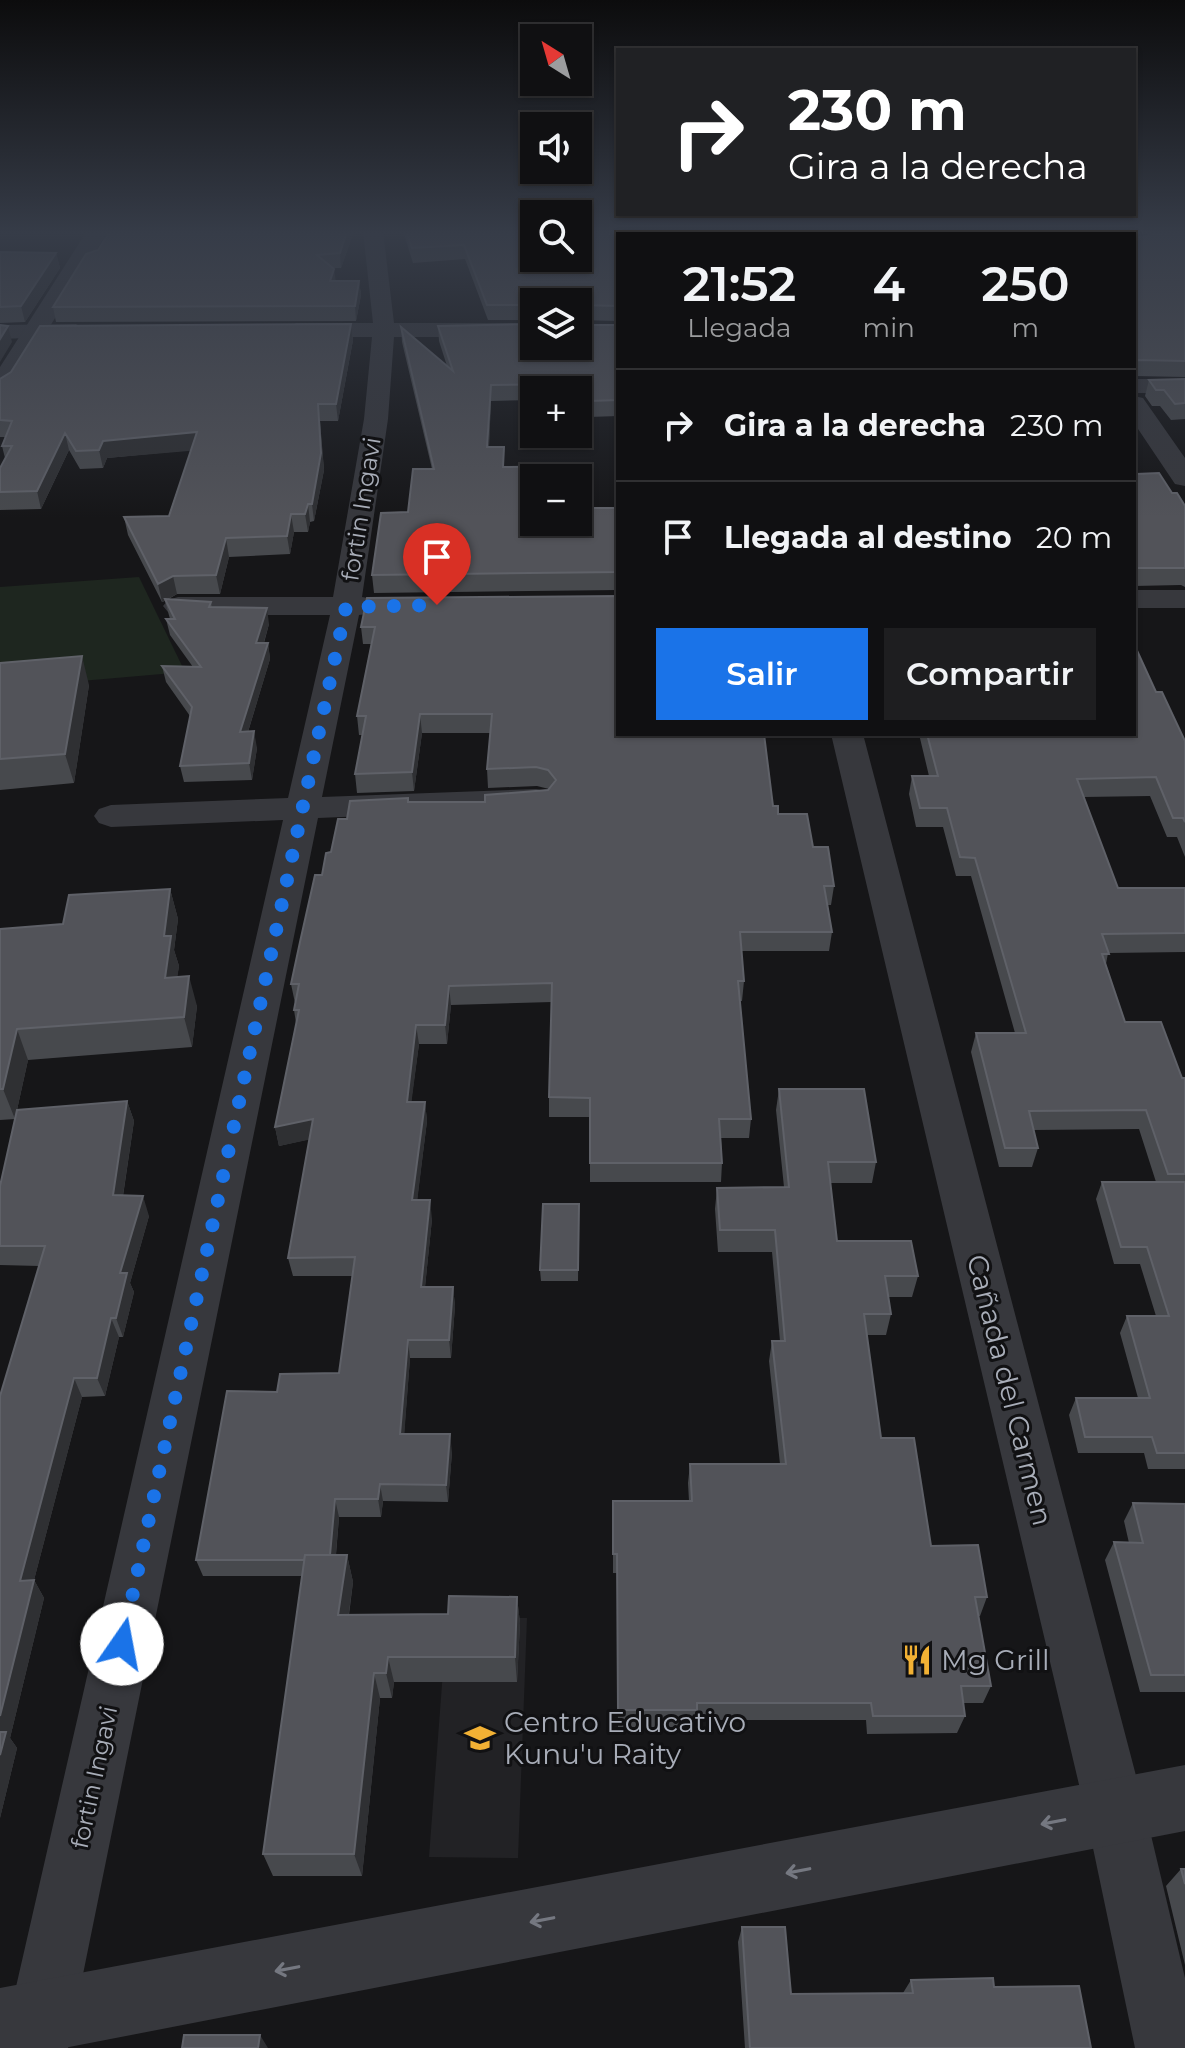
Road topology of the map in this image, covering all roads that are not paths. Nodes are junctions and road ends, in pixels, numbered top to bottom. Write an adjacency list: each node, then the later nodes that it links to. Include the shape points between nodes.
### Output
1 (39, 327): 5 (street)
2 (384, 329): 3 (street); 4 (street); 17 (street, fortin Ingavi, via 376,419)
3 (273, 330)
4 (520, 330)
5 (36, 331): 6 (street); 7 (street); 10 (street)
6 (100, 331)
7 (0, 332)
8 (1136, 386): 9 (street)
9 (1185, 386)
10 (0, 387)
11 (1136, 407): 12 (street)
12 (1185, 478)
13 (1136, 599): 14 (street)
14 (1185, 599)
15 (178, 606): 17 (street)
16 (394, 606): 17 (street)
17 (346, 607): 20 (street, fortin Ingavi)
18 (847, 736): 23 (street, Cañada del Carmen)
19 (536, 799): 20 (street)
20 (304, 809): 21 (street); 24 (street, fortin Ingavi)
21 (111, 816)
22 (1185, 1798): 23 (street)
23 (1115, 1810): 24 (street, one-way to 24); 25 (street, Cañada del Carmen)
24 (26, 2029)
25 (1168, 2048)

